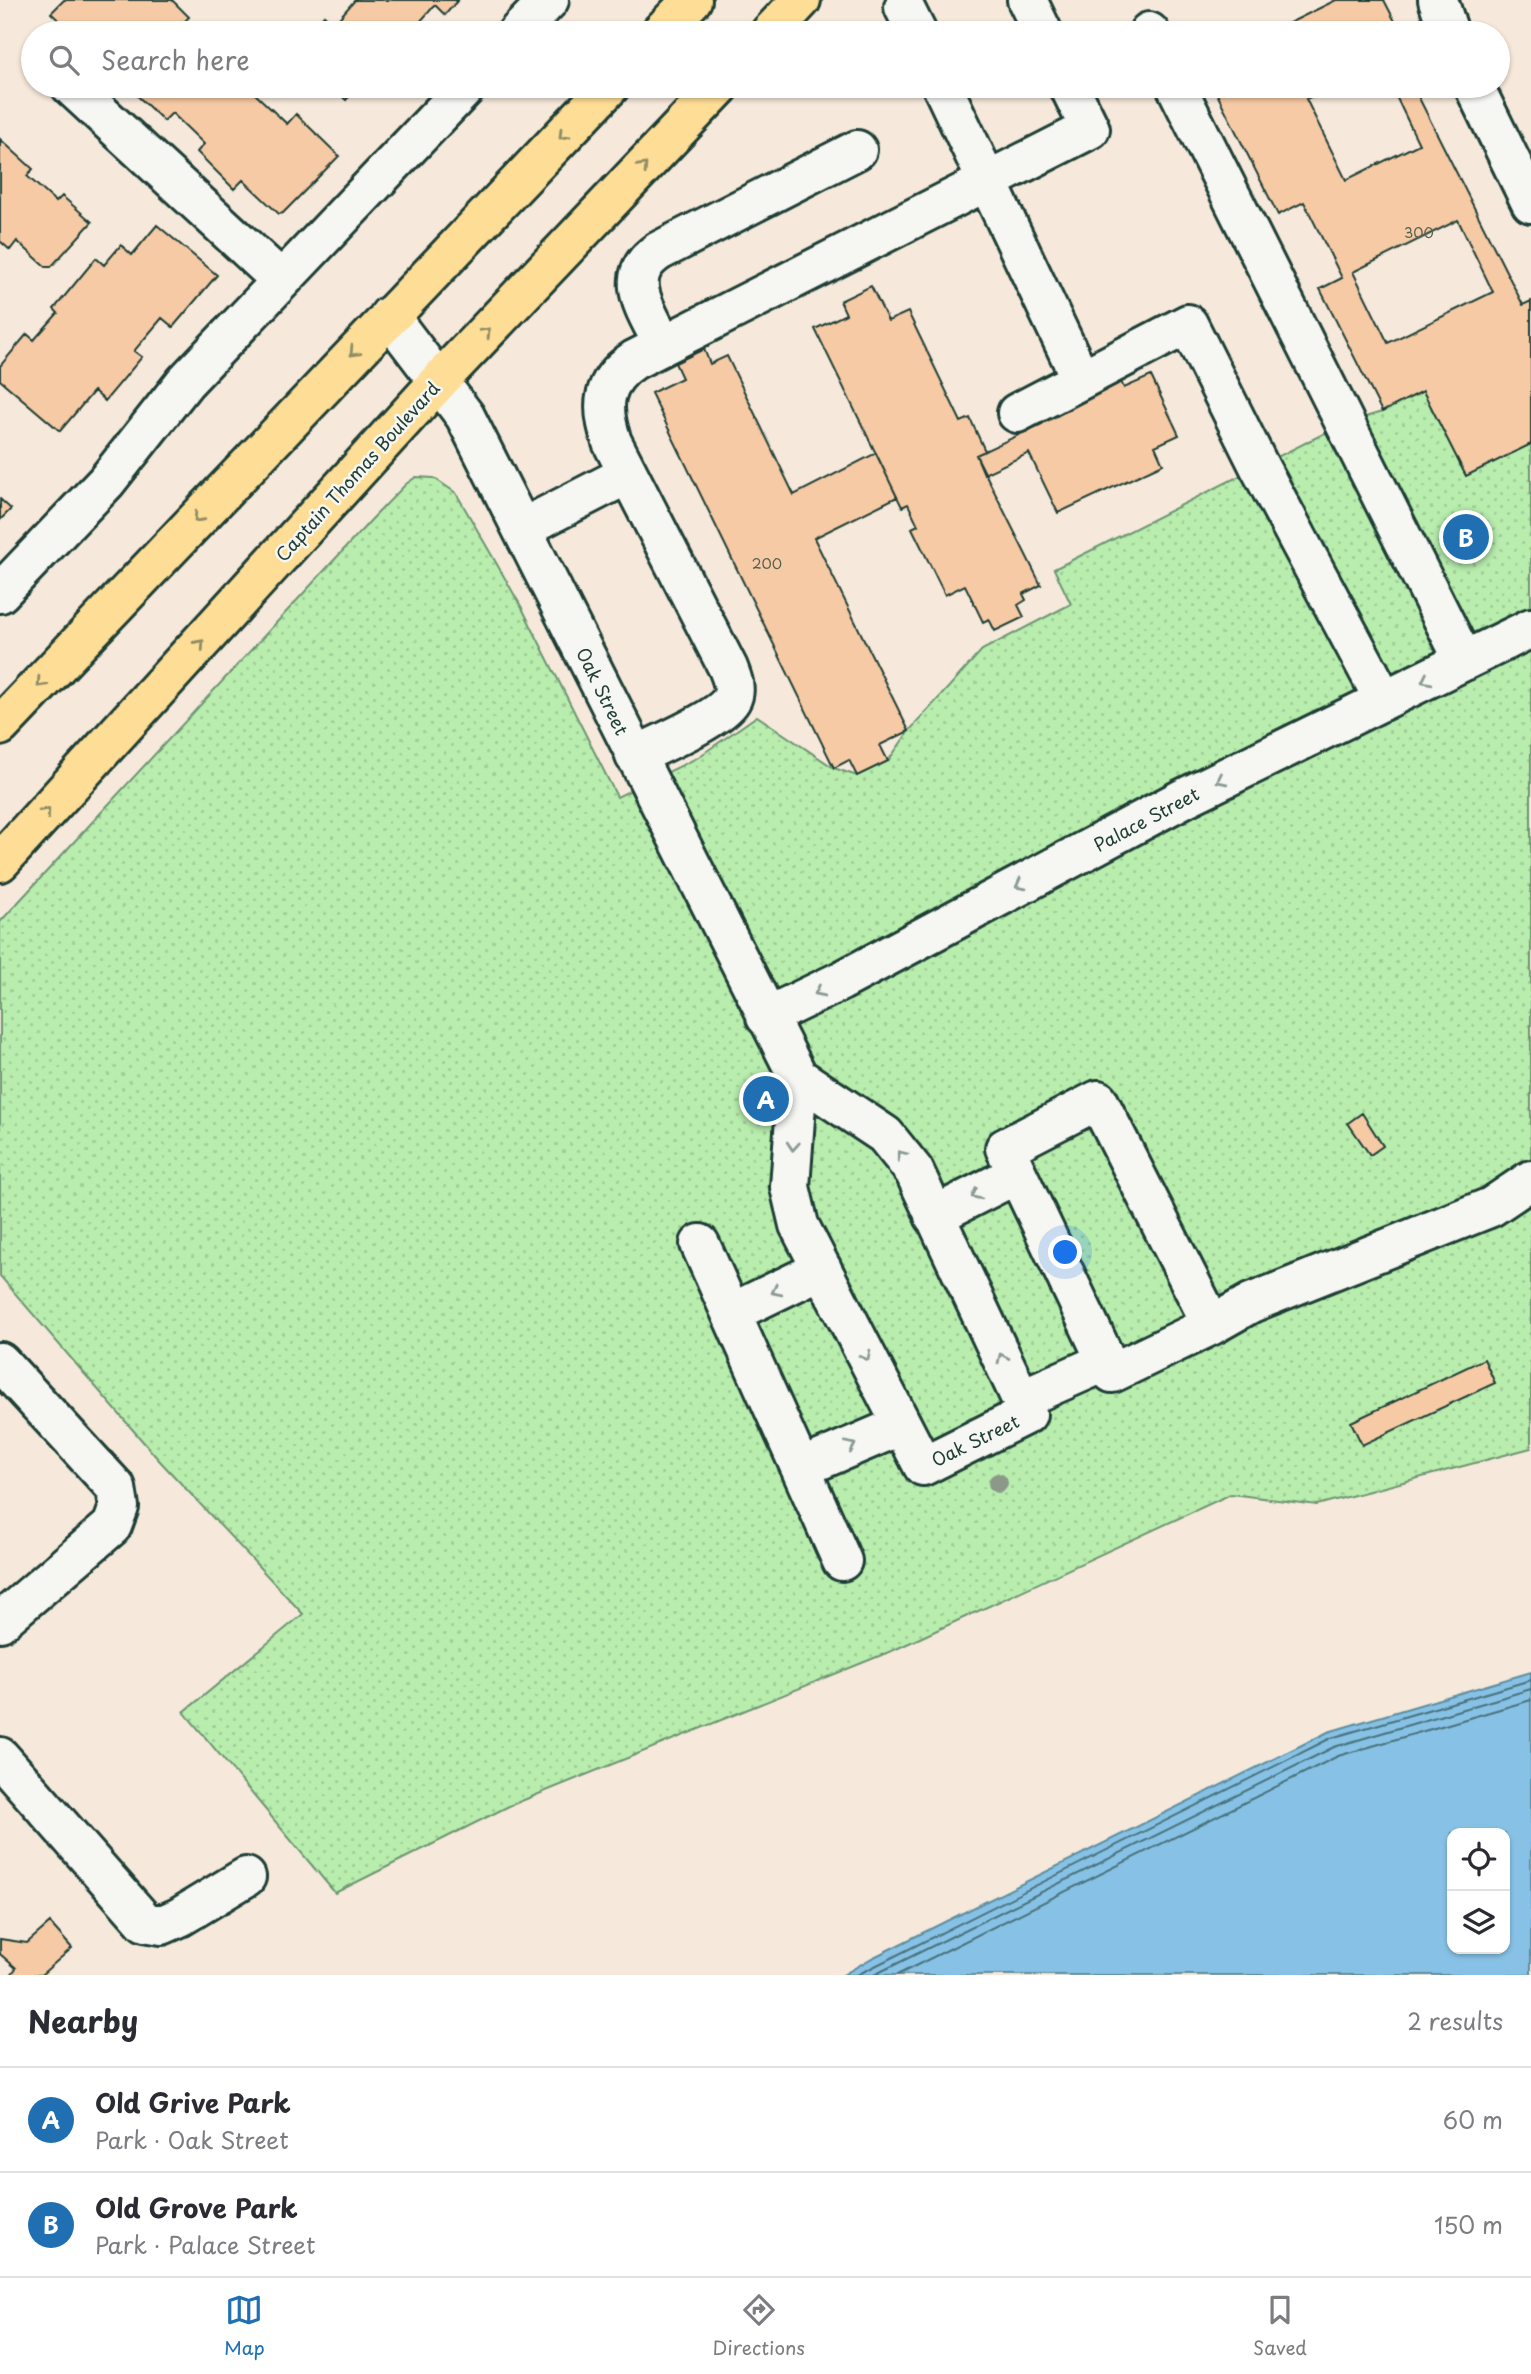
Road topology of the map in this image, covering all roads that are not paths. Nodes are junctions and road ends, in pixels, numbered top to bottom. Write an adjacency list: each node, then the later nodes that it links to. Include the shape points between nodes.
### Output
1 (549, 0): 6 (street)
2 (692, 0): 7 (main road)
3 (801, 0): 8 (main road)
4 (1027, 0): 9 (street)
5 (1438, 0): 10 (street)
6 (529, 21)
7 (672, 21)
8 (781, 21)
9 (1037, 21)
10 (1445, 21)
11 (84, 98): 22 (street)
12 (455, 98): 22 (street)
13 (598, 98): 23 (main road, one-way to 23)
14 (709, 98): 26 (main road, Captain Thomas Boulevard, one-way to 14)
15 (948, 98): 20 (street)
16 (1075, 98): 20 (street, via 1090,129)
17 (1182, 98): 32 (street)
18 (1480, 98): 21 (street)
19 (857, 150): 24 (street, via 645,262 638,289)
20 (987, 181): 24 (street); 25 (street)
21 (1531, 204)
22 (281, 280): 30 (street, via 185,382 106,482)
23 (389, 316): 26 (street, Oak Street); 34 (main road, one-way to 34)
24 (663, 345): 28 (street, via 622,368 606,395 608,430)
25 (1081, 379): 27 (street); 33 (street, via 1188,324)
26 (439, 381): 29 (street, Oak Street, via 465,416); 36 (main road, Captain Thomas Boulevard, one-way to 26)
27 (1017, 413)
28 (628, 474): 29 (street); 35 (street, via 728,668 734,692 721,711)
29 (523, 528): 35 (street, Oak Street)
30 (0, 593)
31 (1531, 628): 32 (street, Palace Street)
32 (1464, 661): 33 (street, Palace Street, one-way to 33)
33 (1384, 700): 37 (street, Palace Street, one-way to 37, via 1184,798)
34 (0, 726)
35 (635, 756): 37 (street, Oak Street)
36 (0, 862)
37 (766, 1017): 38 (street, Oak Street)
38 (798, 1077): 41 (street, Oak Street, one-way to 38, via 914,1171 885,1135); 43 (street, Oak Street, one-way to 43, via 790,1186 799,1225)
39 (1017, 1174): 41 (street, one-way to 41); 45 (street, via 1005,1149 1098,1100); 46 (street)
40 (1531, 1180): 45 (street, via 1491,1208 1251,1303)
41 (934, 1216): 48 (street, Oak Street, one-way to 41)
42 (700, 1244): 44 (street)
43 (822, 1269): 44 (street, one-way to 44); 49 (street, Oak Street, one-way to 49)
44 (731, 1312): 50 (street)
45 (1212, 1325): 46 (street, via 1112,1373)
46 (1107, 1361): 48 (street)
47 (0, 1362): 52 (street, via 116,1488 118,1507 112,1525)
48 (1021, 1399): 49 (street, Oak Street, via 1027,1414 923,1466)
49 (902, 1425): 50 (street, one-way to 49)
50 (800, 1468): 51 (street)
51 (842, 1561)
52 (0, 1622)
53 (0, 1757): 54 (street, via 145,1922 162,1925 180,1917)
54 (246, 1877)

